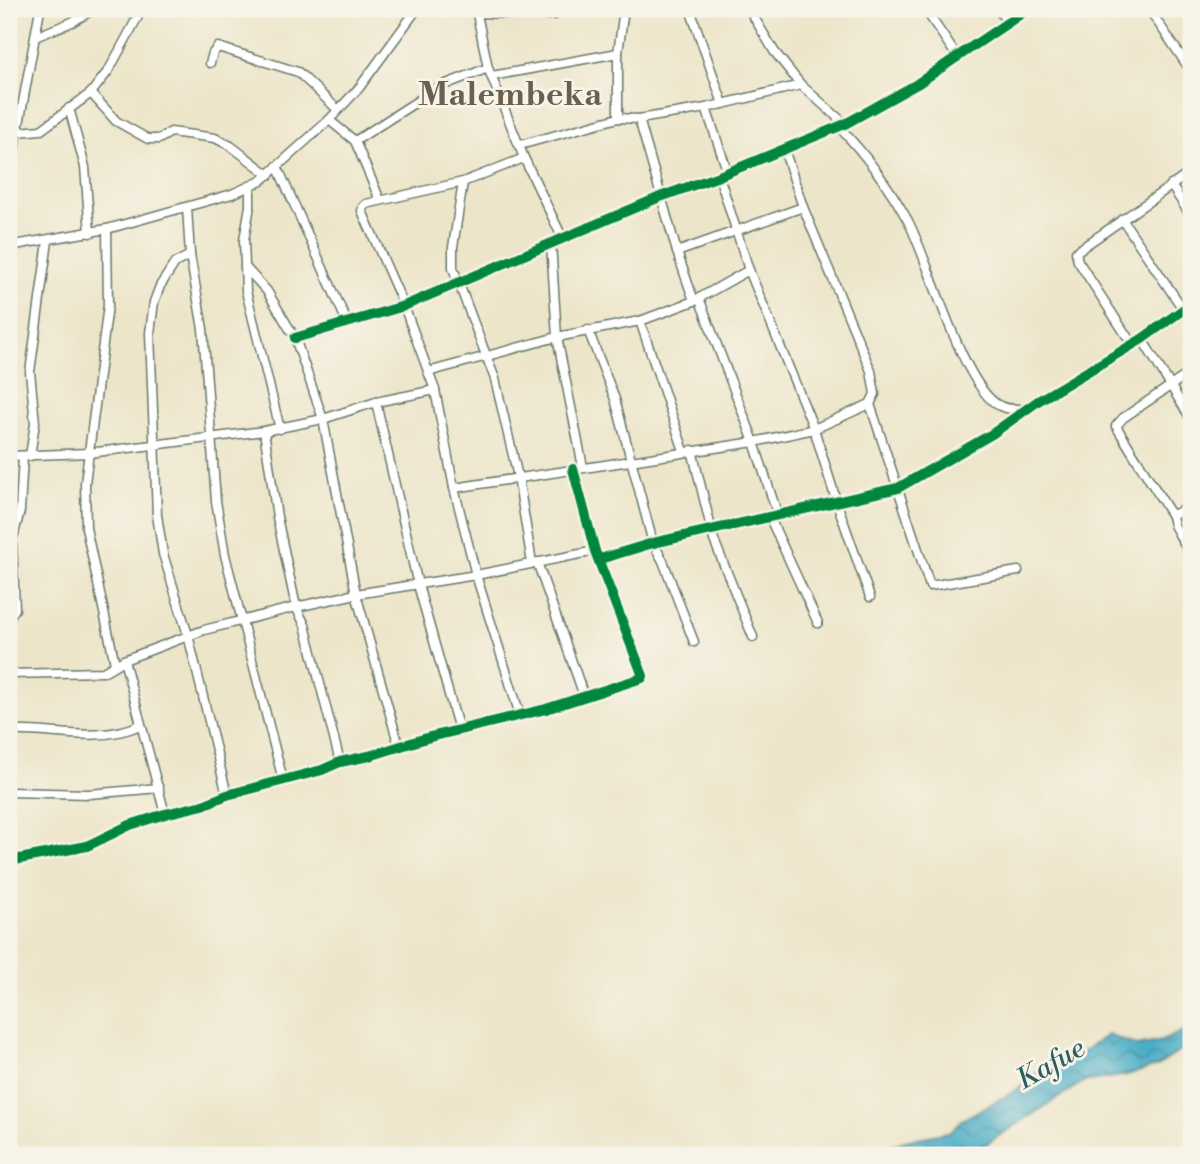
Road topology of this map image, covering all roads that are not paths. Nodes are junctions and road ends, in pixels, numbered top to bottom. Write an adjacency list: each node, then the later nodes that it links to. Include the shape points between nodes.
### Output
1 (40, 9): 15 (street)
2 (94, 9): 15 (street)
3 (142, 9): 22 (street)
4 (417, 9): 26 (street, via 359,88)
5 (624, 9): 16 (street)
6 (690, 9): 23 (street)
7 (749, 9): 21 (street)
8 (925, 9): 17 (street)
9 (998, 9): 14 (street)
10 (1028, 9): 14 (street)
11 (1149, 9): 19 (street)
12 (477, 11): 13 (street); 20 (street)
13 (554, 15)
14 (1008, 23): 17 (street)
15 (35, 37): 31 (street)
16 (618, 53): 20 (street); 27 (street)
17 (958, 58): 30 (street)
18 (210, 63): 26 (street, via 218,47 290,69 306,78)
19 (1191, 71)
20 (490, 72): 33 (street, via 441,86); 34 (street)
21 (801, 85): 23 (street); 30 (street)
22 (91, 93): 24 (street); 40 (street, via 116,121 148,139 171,132 215,138)
23 (723, 104): 25 (street)
24 (69, 108): 31 (street, via 41,130); 54 (street, via 82,152)
25 (706, 108): 28 (street); 39 (street)
26 (337, 109): 29 (street)
27 (618, 118): 28 (street); 34 (street)
28 (639, 119): 46 (street)
29 (329, 120): 33 (street); 37 (street)
30 (842, 125): 35 (street); 82 (street, via 908,222 959,347 986,394 1001,406)
31 (18, 132): 32 (street)
32 (13, 141): 42 (street)
33 (355, 141): 47 (street)
34 (520, 145): 36 (street)
35 (784, 149): 39 (street); 49 (street)
36 (524, 158): 43 (street); 55 (street)
37 (277, 166): 40 (street); 69 (street)
38 (1191, 172): 44 (street)
39 (728, 173): 41 (street)
40 (269, 175): 45 (street)
41 (719, 176): 46 (street); 53 (street)
42 (9, 179)
43 (463, 183): 47 (street); 63 (street, via 452,259)
44 (1171, 185): 50 (street); 51 (street)
45 (250, 186): 48 (street); 61 (street)
46 (660, 197): 55 (street); 59 (street)
47 (380, 200): 66 (street, via 366,204 362,211)
48 (187, 207): 52 (street); 60 (street)
49 (803, 207): 53 (street); 81 (street, via 871,371 875,394)
50 (1191, 216)
51 (1122, 219): 67 (street); 74 (street, via 1076,256)
52 (107, 229): 54 (street); 92 (street, via 108,305)
53 (738, 232): 59 (street); 62 (street)
54 (90, 233): 56 (street)
55 (562, 237): 57 (street)
56 (48, 241): 58 (street); 94 (street, via 30,372 36,423)
57 (551, 243): 63 (street); 71 (street)
58 (9, 246)
59 (677, 252): 64 (street)
60 (190, 254): 88 (street, via 203,329); 90 (street, via 175,263 154,302 150,332)
61 (245, 267): 72 (street, via 267,291); 85 (street, via 246,291)
62 (750, 270): 64 (street); 86 (street)
63 (459, 283): 66 (street); 75 (street)
64 (696, 299): 68 (street); 89 (street)
65 (1191, 304): 67 (street)
66 (404, 306): 69 (street); 76 (street)
67 (1183, 309): 73 (street)
68 (640, 321): 70 (street); 91 (street)
69 (346, 322): 72 (street)
70 (587, 330): 71 (street); 95 (street, via 610,382)
71 (557, 337): 75 (street); 96 (street)
72 (295, 338): 83 (street)
73 (1142, 338): 74 (street); 78 (street)
74 (1132, 344): 82 (street)
75 (487, 355): 76 (street); 97 (street)
76 (428, 372): 79 (street)
77 (1191, 372): 78 (street)
78 (1170, 385): 84 (street); 103 (street, via 1116,426)
79 (435, 390): 80 (street); 98 (street)
80 (376, 402): 83 (street); 111 (street)
81 (870, 404): 86 (street); 99 (street)
82 (1026, 409): 99 (street)
83 (323, 419): 85 (street); 112 (street)
84 (1191, 419)
85 (280, 429): 87 (street)
86 (814, 429): 89 (street); 100 (street)
87 (264, 432): 88 (street); 114 (street)
88 (211, 438): 90 (street); 116 (street, via 225,555)
89 (754, 442): 91 (street); 102 (street)
90 (152, 446): 92 (street); 118 (street, via 163,554)
91 (688, 451): 95 (street); 104 (street)
92 (89, 453): 94 (street); 121 (street, via 86,528)
93 (9, 456): 94 (street)
94 (27, 456): 115 (street, via 12,541 15,609)
95 (631, 460): 96 (street); 105 (street)
96 (578, 468): 97 (street); 106 (street)
97 (518, 477): 98 (street); 108 (street)
98 (454, 488): 110 (street)
99 (898, 488): 100 (street); 109 (street, via 930,586)
100 (836, 503): 102 (street); 113 (street)
101 (1191, 505): 103 (street)
102 (773, 515): 104 (street); 117 (street)
103 (1172, 516): 107 (street)
104 (713, 530): 105 (street); 119 (street)
105 (653, 543): 106 (street); 120 (street)
106 (598, 555): 108 (street); 123 (street, via 643,676)
107 (1191, 556)
108 (534, 563): 110 (street); 123 (street)
109 (1018, 571)
110 (476, 575): 111 (street); 124 (street)
111 (418, 585): 112 (street); 126 (street)
112 (356, 594): 114 (street); 128 (street)
113 (870, 597)
114 (296, 607): 116 (street); 129 (street, via 305,625)
115 (9, 617)
116 (242, 621): 118 (street); 130 (street)
117 (818, 623)
118 (188, 635): 121 (street); 133 (street)
119 (753, 637)
120 (694, 642)
121 (119, 662): 122 (street, via 103,672); 125 (street)
122 (9, 674)
123 (584, 696): 124 (street)
124 (520, 715): 126 (street)
125 (140, 726): 127 (street, via 118,734); 131 (street)
126 (459, 730): 128 (street)
127 (9, 731)
128 (399, 746): 129 (street)
129 (340, 762): 130 (street)
130 (283, 780): 133 (street)
131 (159, 788): 132 (street, via 89,794); 134 (street)
132 (9, 792)
133 (227, 795): 134 (street)
134 (165, 814): 135 (street, via 87,846)
135 (9, 861)

